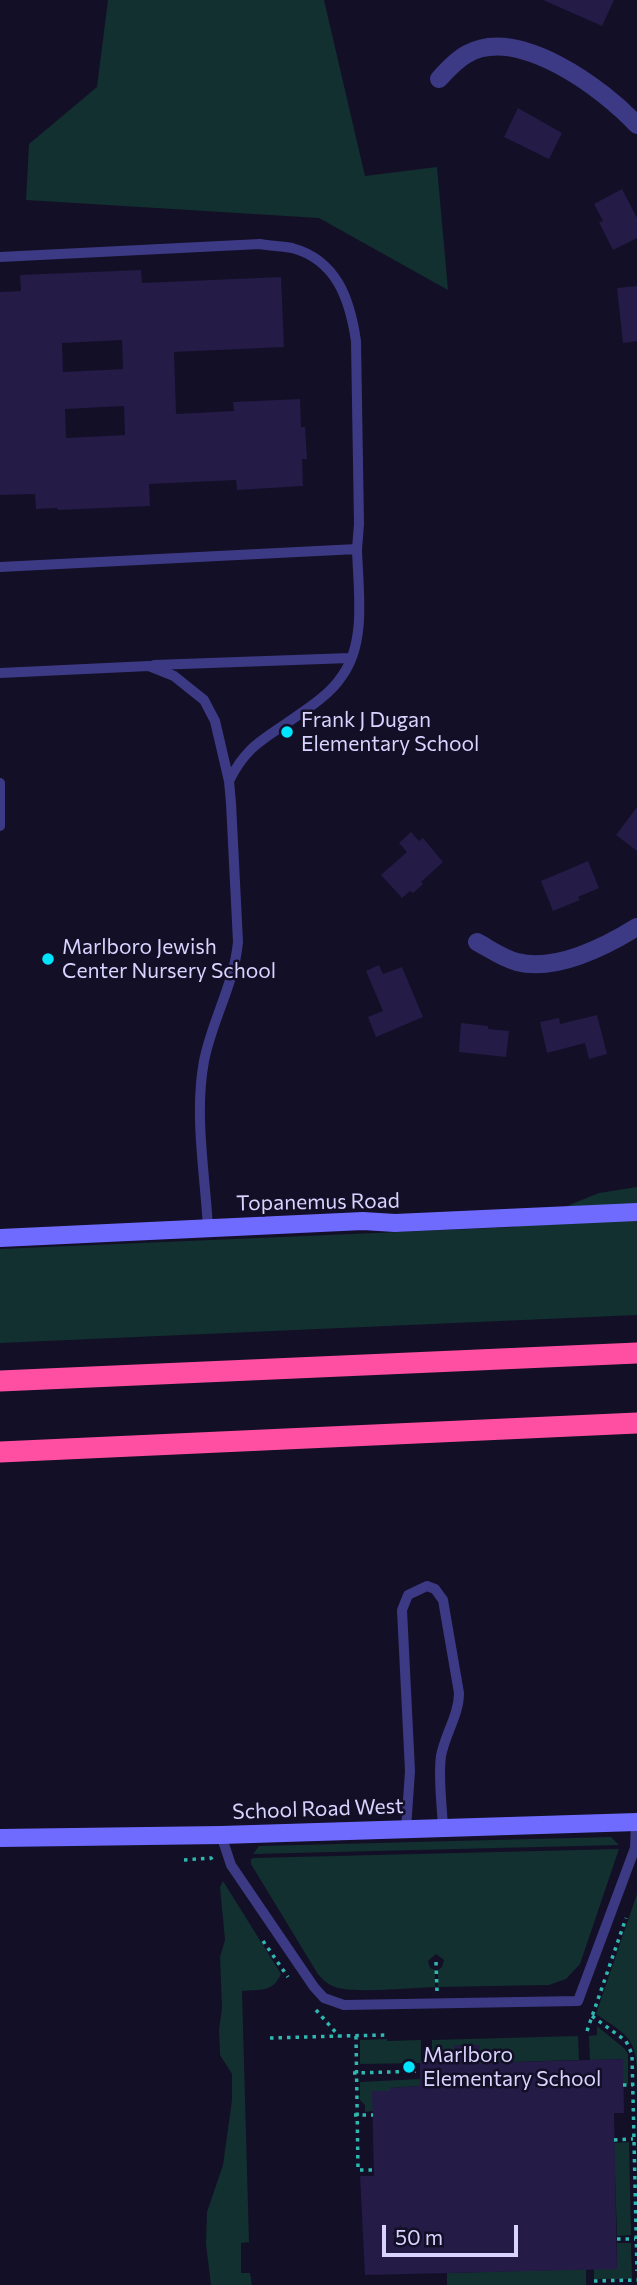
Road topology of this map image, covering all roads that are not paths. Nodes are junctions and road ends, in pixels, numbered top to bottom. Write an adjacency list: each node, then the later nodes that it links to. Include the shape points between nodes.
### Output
1 (439, 79): 2 (street, via 468,54 511,49 559,66 591,84)
2 (637, 125)
3 (0, 257): 4 (lane, via 260,244 293,248 316,258 344,292 356,341)
4 (357, 549): 5 (lane); 6 (lane, via 357,630)
5 (0, 567)
6 (350, 658): 7 (lane); 9 (lane, via 343,676 323,696 254,744)
7 (149, 666): 8 (lane); 9 (lane, via 174,676 204,700 215,720)
8 (0, 673)
9 (229, 781): 15 (lane, via 238,942 236,965 204,1059 199,1099)
10 (0, 783): 11 (lane)
11 (0, 826)
12 (637, 927): 13 (street, via 600,947 549,963 516,962)
13 (477, 942)
14 (637, 1212): 15 (street, Topanemus Road)
15 (208, 1227): 16 (street, Topanemus Road)
16 (0, 1238)
17 (637, 1353): 18 (highway)
18 (0, 1381)
19 (637, 1423): 20 (highway)
20 (0, 1452)
21 (637, 1822): 22 (street, School Road West); 24 (lane, via 635,1848 578,2001 344,2005 324,1998 231,1865)
22 (443, 1828): 23 (street, School Road West); 23 (lane, via 441,1759 459,1693 443,1600 427,1587 408,1595 402,1610 410,1771)
23 (406, 1829): 24 (street, School Road West)
24 (221, 1835): 25 (street, School Road West)
25 (0, 1839)

